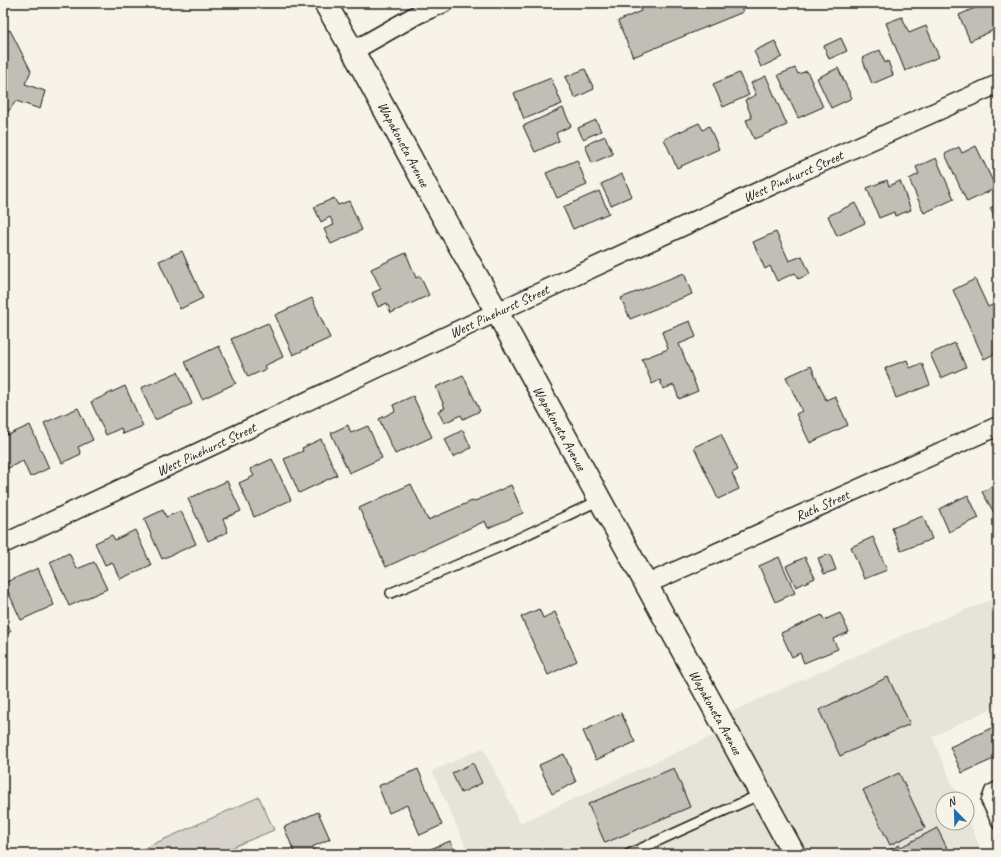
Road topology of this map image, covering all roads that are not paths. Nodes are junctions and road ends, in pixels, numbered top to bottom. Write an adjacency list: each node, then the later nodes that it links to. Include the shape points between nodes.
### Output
1 (325, 3): 3 (main road, Wapakoneta Avenue)
2 (444, 3): 3 (street, via 418,14)
3 (353, 51): 5 (main road, Wapakoneta Avenue)
4 (998, 84): 5 (street, West Pinehurst Street)
5 (497, 312): 7 (main road, Wapakoneta Avenue); 8 (street, West Pinehurst Street)
6 (998, 426): 9 (street, Ruth Street)
7 (600, 500): 9 (main road, Wapakoneta Avenue); 10 (lane)
8 (3, 544)
9 (647, 584): 12 (main road, Wapakoneta Avenue)
10 (391, 594)
11 (998, 786): 13 (lane, via 990,790 986,801)
12 (761, 794): 14 (lane); 15 (main road, Wapakoneta Avenue)
13 (998, 824)
14 (629, 854)
15 (794, 854)

